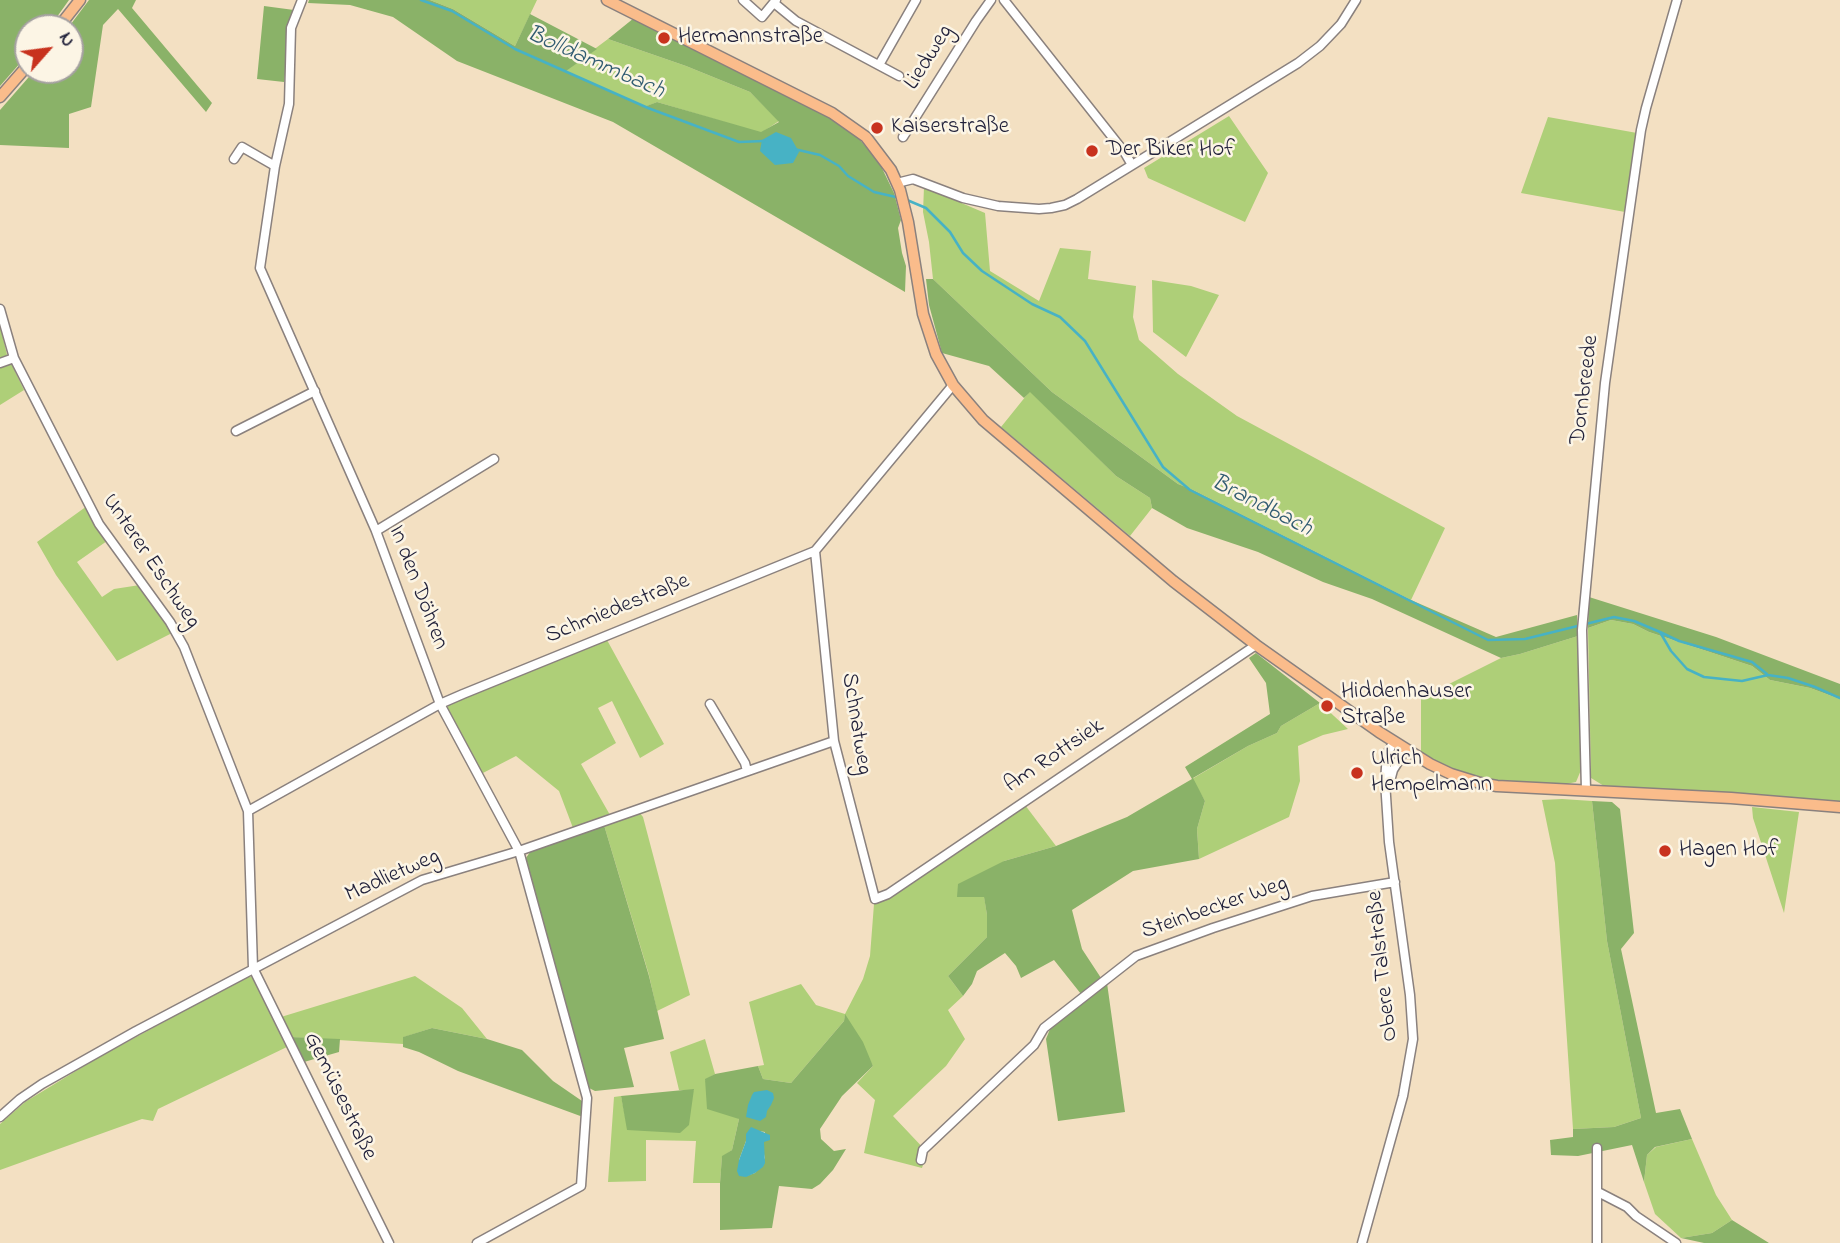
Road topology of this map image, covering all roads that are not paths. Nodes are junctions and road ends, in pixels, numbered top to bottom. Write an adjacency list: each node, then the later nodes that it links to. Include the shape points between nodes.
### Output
1 (80, 0): 11 (main road)
2 (302, 0): 19 (street, In den Döhren, via 291,28 289,104)
3 (607, 0): 20 (main road, via 842,119 871,142)
4 (743, 0): 10 (street, via 762,17)
5 (916, 0): 12 (street)
6 (991, 0): 16 (street, Liedweg)
7 (1004, 0): 18 (street)
8 (1356, 0): 18 (street, via 1341,24 1304,58)
9 (1677, 0): 37 (street, Dornbreede, via 1641,130 1605,383 1581,633)
10 (775, 1): 12 (street, via 796,21)
11 (69, 14)
12 (879, 65): 13 (street)
13 (899, 76)
14 (14, 81): 15 (main road)
15 (0, 97)
16 (903, 137)
17 (234, 159): 19 (street, via 242,147)
18 (1132, 165): 20 (street, via 1077,199 1051,208 998,206 913,179)
19 (275, 166): 25 (street, In den Döhren, via 260,268)
20 (898, 187): 24 (main road, via 923,314 936,354)
21 (0, 309): 22 (street, Unterer Eschweg)
22 (14, 358): 23 (street); 40 (street, Unterer Eschweg, via 99,524 178,635)
23 (0, 363)
24 (953, 385): 29 (street, Schmiedestraße); 30 (main road, via 1001,436)
25 (315, 391): 26 (street); 28 (street, In den Döhren)
26 (236, 431)
27 (494, 459): 28 (street)
28 (376, 531): 31 (street, In den Döhren)
29 (815, 551): 31 (street, Schmiedestraße); 33 (street, Schnatweg)
30 (1256, 645): 34 (main road); 43 (street, Am Rottsiek)
31 (440, 704): 40 (street, Schmiedestraße); 41 (street, In den Döhren)
32 (710, 704): 36 (street)
33 (834, 741): 36 (street, Madlietweg); 43 (street, Schnatweg)
34 (1394, 741): 35 (main road); 38 (street, Obere Talstraße, via 1387,754)
35 (1406, 749): 37 (main road, via 1451,774 1480,783); 38 (street, Obere Talstraße, via 1393,770)
36 (747, 771): 41 (street, Madlietweg)
37 (1586, 790): 39 (main road)
38 (1387, 805): 42 (street, Obere Talstraße)
39 (1840, 807)
40 (248, 811): 44 (street, Unterer Eschweg)
41 (519, 851): 44 (street, Madlietweg, via 422,880); 50 (street, In den Döhren, via 587,1098 581,1186)
42 (1395, 883): 47 (street, Steinbecker Weg, via 1312,896 1136,956 1044,1028 1034,1045 923,1150); 51 (street, Obere Talstraße, via 1413,1039 1403,1096)
43 (876, 899)
44 (253, 968): 45 (street, Madlietweg, via 42,1084); 49 (street, Gemüsestraße)
45 (0, 1117)
46 (1597, 1148): 48 (street)
47 (921, 1160)
48 (1598, 1192): 52 (street); 53 (street)
49 (389, 1243)
50 (477, 1243)
51 (1362, 1243)
52 (1597, 1243)
53 (1676, 1243)

